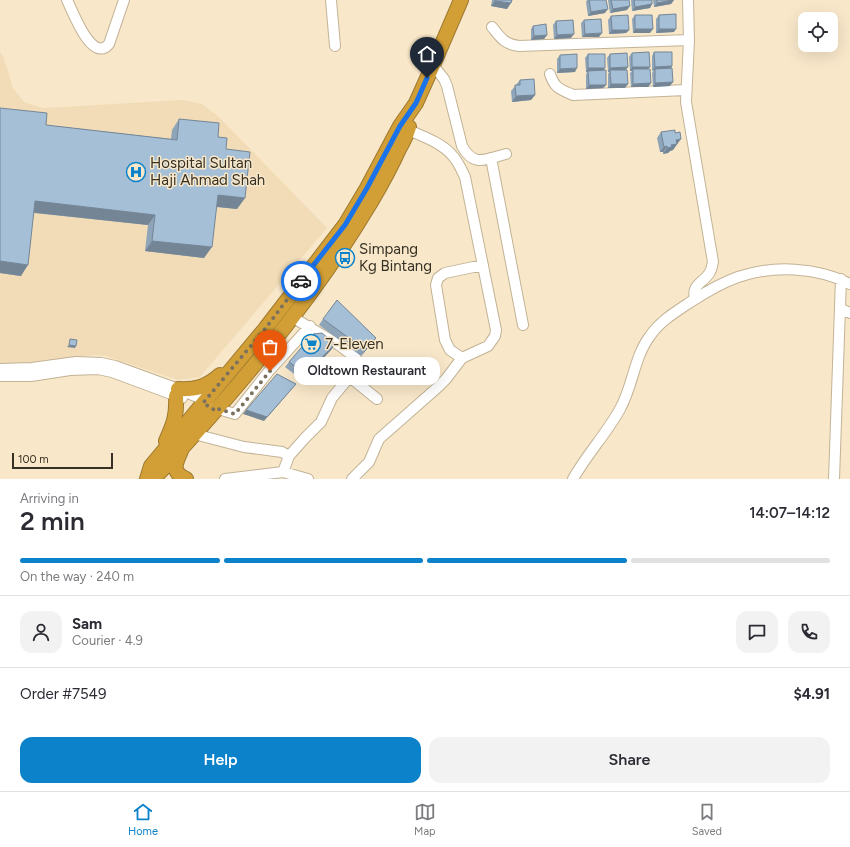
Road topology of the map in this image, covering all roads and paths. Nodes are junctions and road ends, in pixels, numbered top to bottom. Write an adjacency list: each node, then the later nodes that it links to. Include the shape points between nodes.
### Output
1 (67, 0): 2 (street, via 88,41 101,49 109,44)
2 (124, 0)
3 (331, 0): 8 (street)
4 (461, 0): 9 (highway)
5 (688, 0): 7 (street)
6 (492, 27): 7 (street, via 503,41 519,46)
7 (689, 40): 11 (street)
8 (335, 46)
9 (433, 65): 12 (highway); 14 (street, via 447,86 466,154 473,160)
10 (550, 74): 11 (street, via 558,88 573,95)
11 (686, 90): 17 (street, via 713,262 710,272 695,288)
12 (404, 128): 15 (street, via 444,148 458,163 465,177); 19 (highway, via 392,163 353,231); 22 (highway, via 345,225)
13 (506, 154): 14 (street)
14 (491, 158): 20 (street)
15 (483, 265): 23 (street, via 495,336 488,346); 23 (street, via 445,273 438,278 436,285 445,340 450,350)
16 (845, 281): 17 (street, via 808,270 765,271 738,277); 18 (street)
17 (695, 299): 42 (street, via 651,334 642,347 621,408)
18 (845, 311): 43 (street)
19 (292, 317): 21 (street); 30 (highway)
20 (523, 325)
21 (310, 326): 26 (street, via 356,358 356,369); 30 (street, via 235,414)
22 (246, 351): 27 (highway, via 207,385); 29 (highway)
23 (462, 358): 41 (street, via 438,387 379,439 369,462)
24 (0, 369): 27 (street, via 76,362 101,363)
25 (0, 376): 27 (street, via 31,376 98,369)
26 (350, 377): 28 (street); 34 (street, via 332,398 321,422)
27 (177, 392): 29 (street); 33 (highway, via 176,417)
28 (377, 399)
29 (203, 403): 30 (street); 33 (highway)
30 (217, 410): 31 (highway)
31 (194, 434): 32 (highway); 34 (street, via 244,447 282,452)
32 (182, 447): 37 (highway, via 159,473); 38 (highway, via 176,468 180,476)
33 (160, 456): 37 (highway, via 151,466)
34 (289, 456): 35 (street)
35 (283, 472): 36 (street); 40 (street)
36 (256, 478): 39 (street)
37 (147, 479)
38 (186, 479)
39 (224, 479)
40 (308, 479)
41 (352, 479)
42 (573, 479)
43 (834, 479)

